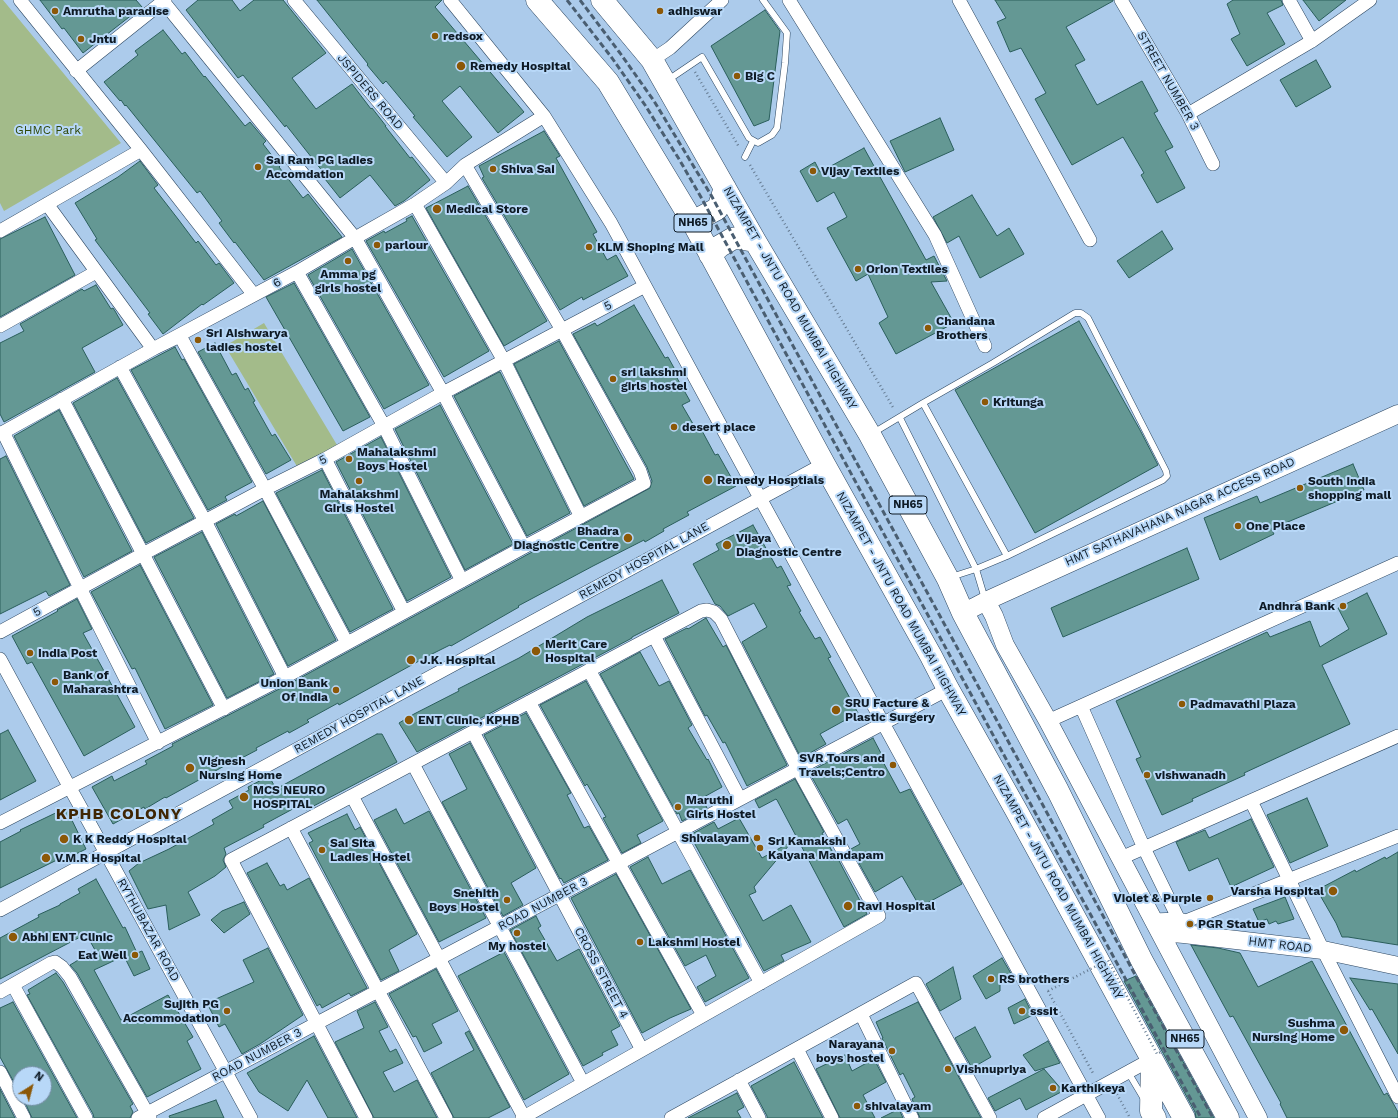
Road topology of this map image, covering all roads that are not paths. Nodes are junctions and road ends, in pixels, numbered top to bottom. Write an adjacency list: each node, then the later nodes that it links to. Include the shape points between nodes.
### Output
1 (20, 0): 16 (street)
2 (294, 0): 25 (street, JSPIDERS ROAD)
3 (450, 0): 19 (street)
4 (537, 0): 29 (highway, NIZAMPET - JNTU ROAD MUMBAI HIGHWAY / NH65, via 608,82)
5 (602, 0): 15 (highway, NIZAMPET - JNTU ROAD MUMBAI HIGHWAY / NH65)
6 (722, 0): 15 (street, via 670,48)
7 (763, 0): 20 (lane, via 787,33 785,63 777,128 769,137 758,143)
8 (789, 0): 41 (street, via 935,235)
9 (959, 0): 32 (street)
10 (1121, 0): 18 (street, STREET NUMBER 3)
11 (1289, 0): 14 (street)
12 (1370, 0): 14 (street)
13 (164, 1): 16 (street); 31 (street)
14 (1312, 41): 18 (street)
15 (652, 60): 17 (highway, NIZAMPET - JNTU ROAD MUMBAI HIGHWAY / NH65)
16 (76, 71): 21 (street)
17 (665, 82): 20 (lane, via 702,57); 26 (highway, NIZAMPET - JNTU ROAD MUMBAI HIGHWAY / NH65)
18 (1188, 114): 23 (street, STREET NUMBER 3)
19 (544, 116): 24 (street, 6); 37 (street, via 611,224)
20 (753, 141): 22 (lane)
21 (141, 150): 27 (street); 38 (street)
22 (745, 157)
23 (1213, 164)
24 (465, 165): 25 (street, 6); 40 (street)
25 (446, 183): 28 (street, 6)
26 (725, 188): 29 (highway, via 717,209 700,218); 33 (highway, NIZAMPET - JNTU ROAD MUMBAI HIGHWAY / NH65)
27 (47, 204): 30 (street); 35 (street)
28 (416, 204): 31 (street, 6); 43 (street)
29 (691, 219): 34 (highway, NIZAMPET - JNTU ROAD MUMBAI HIGHWAY / NH65)
30 (1, 230)
31 (354, 238): 36 (street, 6); 45 (street)
32 (1090, 240)
33 (755, 241): 34 (highway, via 732,239); 52 (highway, NIZAMPET - JNTU ROAD MUMBAI HIGHWAY / NH65)
34 (710, 255): 54 (highway, NIZAMPET - JNTU ROAD MUMBAI HIGHWAY / NH65)
35 (96, 272): 39 (street); 42 (street)
36 (297, 272): 38 (street, 6); 50 (street)
37 (645, 286): 40 (street, 5); 56 (street)
38 (254, 295): 42 (street, 6)
39 (0, 326)
40 (562, 330): 43 (street, 5); 57 (street, via 640,471 644,483)
41 (985, 346)
42 (153, 349): 44 (street, 6); 55 (street, via 180,336)
43 (504, 361): 45 (street, 5); 57 (street)
44 (120, 368): 46 (street, 6); 58 (street)
45 (443, 393): 50 (street, 5); 59 (street)
46 (62, 399): 51 (street, 6); 60 (street)
47 (923, 403): 49 (lane); 61 (lane); 61 (lane, via 1074,313 1081,313 1088,318 1167,476)
48 (1398, 414): 67 (street, HMT SATHAVAHANA NAGAR ACCESS ROAD)
49 (900, 418): 52 (lane); 63 (lane)
50 (384, 426): 53 (street, 5); 65 (street)
51 (2, 433): 66 (street)
52 (870, 435): 64 (highway, NIZAMPET - JNTU ROAD MUMBAI HIGHWAY / NH65)
53 (325, 459): 55 (street, 5); 68 (street)
54 (824, 464): 56 (street, REMEDY HOSPITAL LANE); 76 (highway, NIZAMPET - JNTU ROAD MUMBAI HIGHWAY / NH65)
55 (265, 489): 58 (street, 5); 72 (street)
56 (760, 498): 81 (street); 96 (street, REMEDY HOSPITAL LANE)
57 (581, 517): 59 (street)
58 (205, 521): 60 (street, 5); 75 (street)
59 (524, 547): 65 (street)
60 (142, 554): 66 (street, 5); 79 (street)
61 (1007, 556): 63 (lane)
62 (1398, 563): 78 (street)
63 (976, 569): 64 (lane); 67 (lane)
64 (948, 579): 69 (highway, NIZAMPET - JNTU ROAD MUMBAI HIGHWAY / NH65)
65 (462, 581): 68 (street)
66 (80, 588): 70 (street, 5); 84 (street)
67 (986, 601): 69 (street, HMT SATHAVAHANA NAGAR ACCESS ROAD); 80 (street, via 1005,645)
68 (404, 612): 72 (street)
69 (964, 613): 141 (highway, NIZAMPET - JNTU ROAD MUMBAI HIGHWAY / NH65, via 1058,791 1142,961)
70 (0, 632)
71 (654, 636): 74 (street); 86 (street, via 701,611 714,612 721,619); 89 (street)
72 (347, 643): 75 (street)
73 (0, 659): 87 (street, RYTHUBAZAR ROAD)
74 (589, 670): 77 (street); 93 (street)
75 (285, 677): 79 (street)
76 (948, 690): 81 (street, ROAD NUMBER 3); 117 (highway, NIZAMPET - JNTU ROAD MUMBAI HIGHWAY / NH65)
77 (529, 702): 82 (street); 98 (street)
78 (1081, 706): 80 (street); 95 (street)
79 (224, 709): 84 (street)
80 (1048, 721): 97 (street)
81 (884, 723): 86 (street, ROAD NUMBER 3); 123 (street)
82 (472, 732): 85 (street); 100 (street, CROSS STREET 4)
83 (1398, 736): 90 (street)
84 (158, 743): 87 (street)
85 (413, 764): 88 (street); 104 (street)
86 (798, 769): 89 (street, ROAD NUMBER 3); 108 (street, via 879,916)
87 (70, 788): 91 (street); 96 (street, RYTHUBAZAR ROAD)
88 (352, 796): 92 (street); 106 (street)
89 (740, 799): 93 (street, ROAD NUMBER 3)
90 (1251, 801): 95 (street); 99 (street)
91 (0, 823)
92 (291, 828): 110 (street); 114 (street, via 231,860)
93 (678, 832): 98 (street, ROAD NUMBER 3); 108 (street)
94 (1398, 836): 99 (street)
95 (1144, 848): 97 (street); 103 (street)
96 (106, 853): 101 (street, REMEDY HOSPITAL LANE); 119 (street, RYTHUBAZAR ROAD)
97 (1121, 858): 102 (street)
98 (619, 864): 100 (street, ROAD NUMBER 3); 113 (street)
99 (1288, 879): 103 (street, via 1186,921); 105 (street)
100 (559, 895): 104 (street, ROAD NUMBER 3); 116 (street, CROSS STREET 4)
101 (0, 910)
102 (1157, 926): 103 (street, HMT ROAD); 142 (street)
103 (1182, 926): 105 (street, HMT ROAD)
104 (500, 927): 106 (street, ROAD NUMBER 3); 122 (street)
105 (1323, 950): 107 (street, HMT ROAD); 124 (street)
106 (439, 959): 110 (street, ROAD NUMBER 3); 127 (street)
107 (1398, 966)
108 (761, 983): 113 (street)
109 (13, 985): 111 (street); 126 (street, via 51,963 55,962 62,967 70,977); 130 (street)
110 (378, 991): 114 (street, ROAD NUMBER 3); 133 (street)
111 (0, 992)
112 (860, 1014): 115 (street); 136 (street); 137 (street, via 916,983)
113 (703, 1016): 116 (street)
114 (318, 1023): 119 (street, ROAD NUMBER 3); 132 (street)
115 (797, 1049): 121 (street); 135 (street)
116 (642, 1050): 122 (street)
117 (1152, 1058): 120 (street); 125 (highway); 140 (highway, NIZAMPET - JNTU ROAD MUMBAI HIGHWAY / NH65)
118 (0, 1072): 129 (street)
119 (226, 1072): 126 (street, ROAD NUMBER 3); 131 (street, RYTHUBAZAR ROAD)
120 (1128, 1072): 123 (street); 125 (lane)
121 (739, 1080): 128 (street); 134 (street)
122 (583, 1083): 127 (street)
123 (1087, 1095): 138 (street); 139 (street)
124 (1398, 1097)
125 (1153, 1115)
126 (145, 1116)
127 (523, 1117)
128 (676, 1117)
129 (24, 1118)
130 (86, 1118)
131 (251, 1118)
132 (366, 1118)
133 (446, 1118)
134 (759, 1118)
135 (832, 1118)
136 (912, 1118)
137 (990, 1118)
138 (1044, 1118)
139 (1099, 1118)
140 (1184, 1118)
141 (1228, 1118)
142 (1258, 1118)

